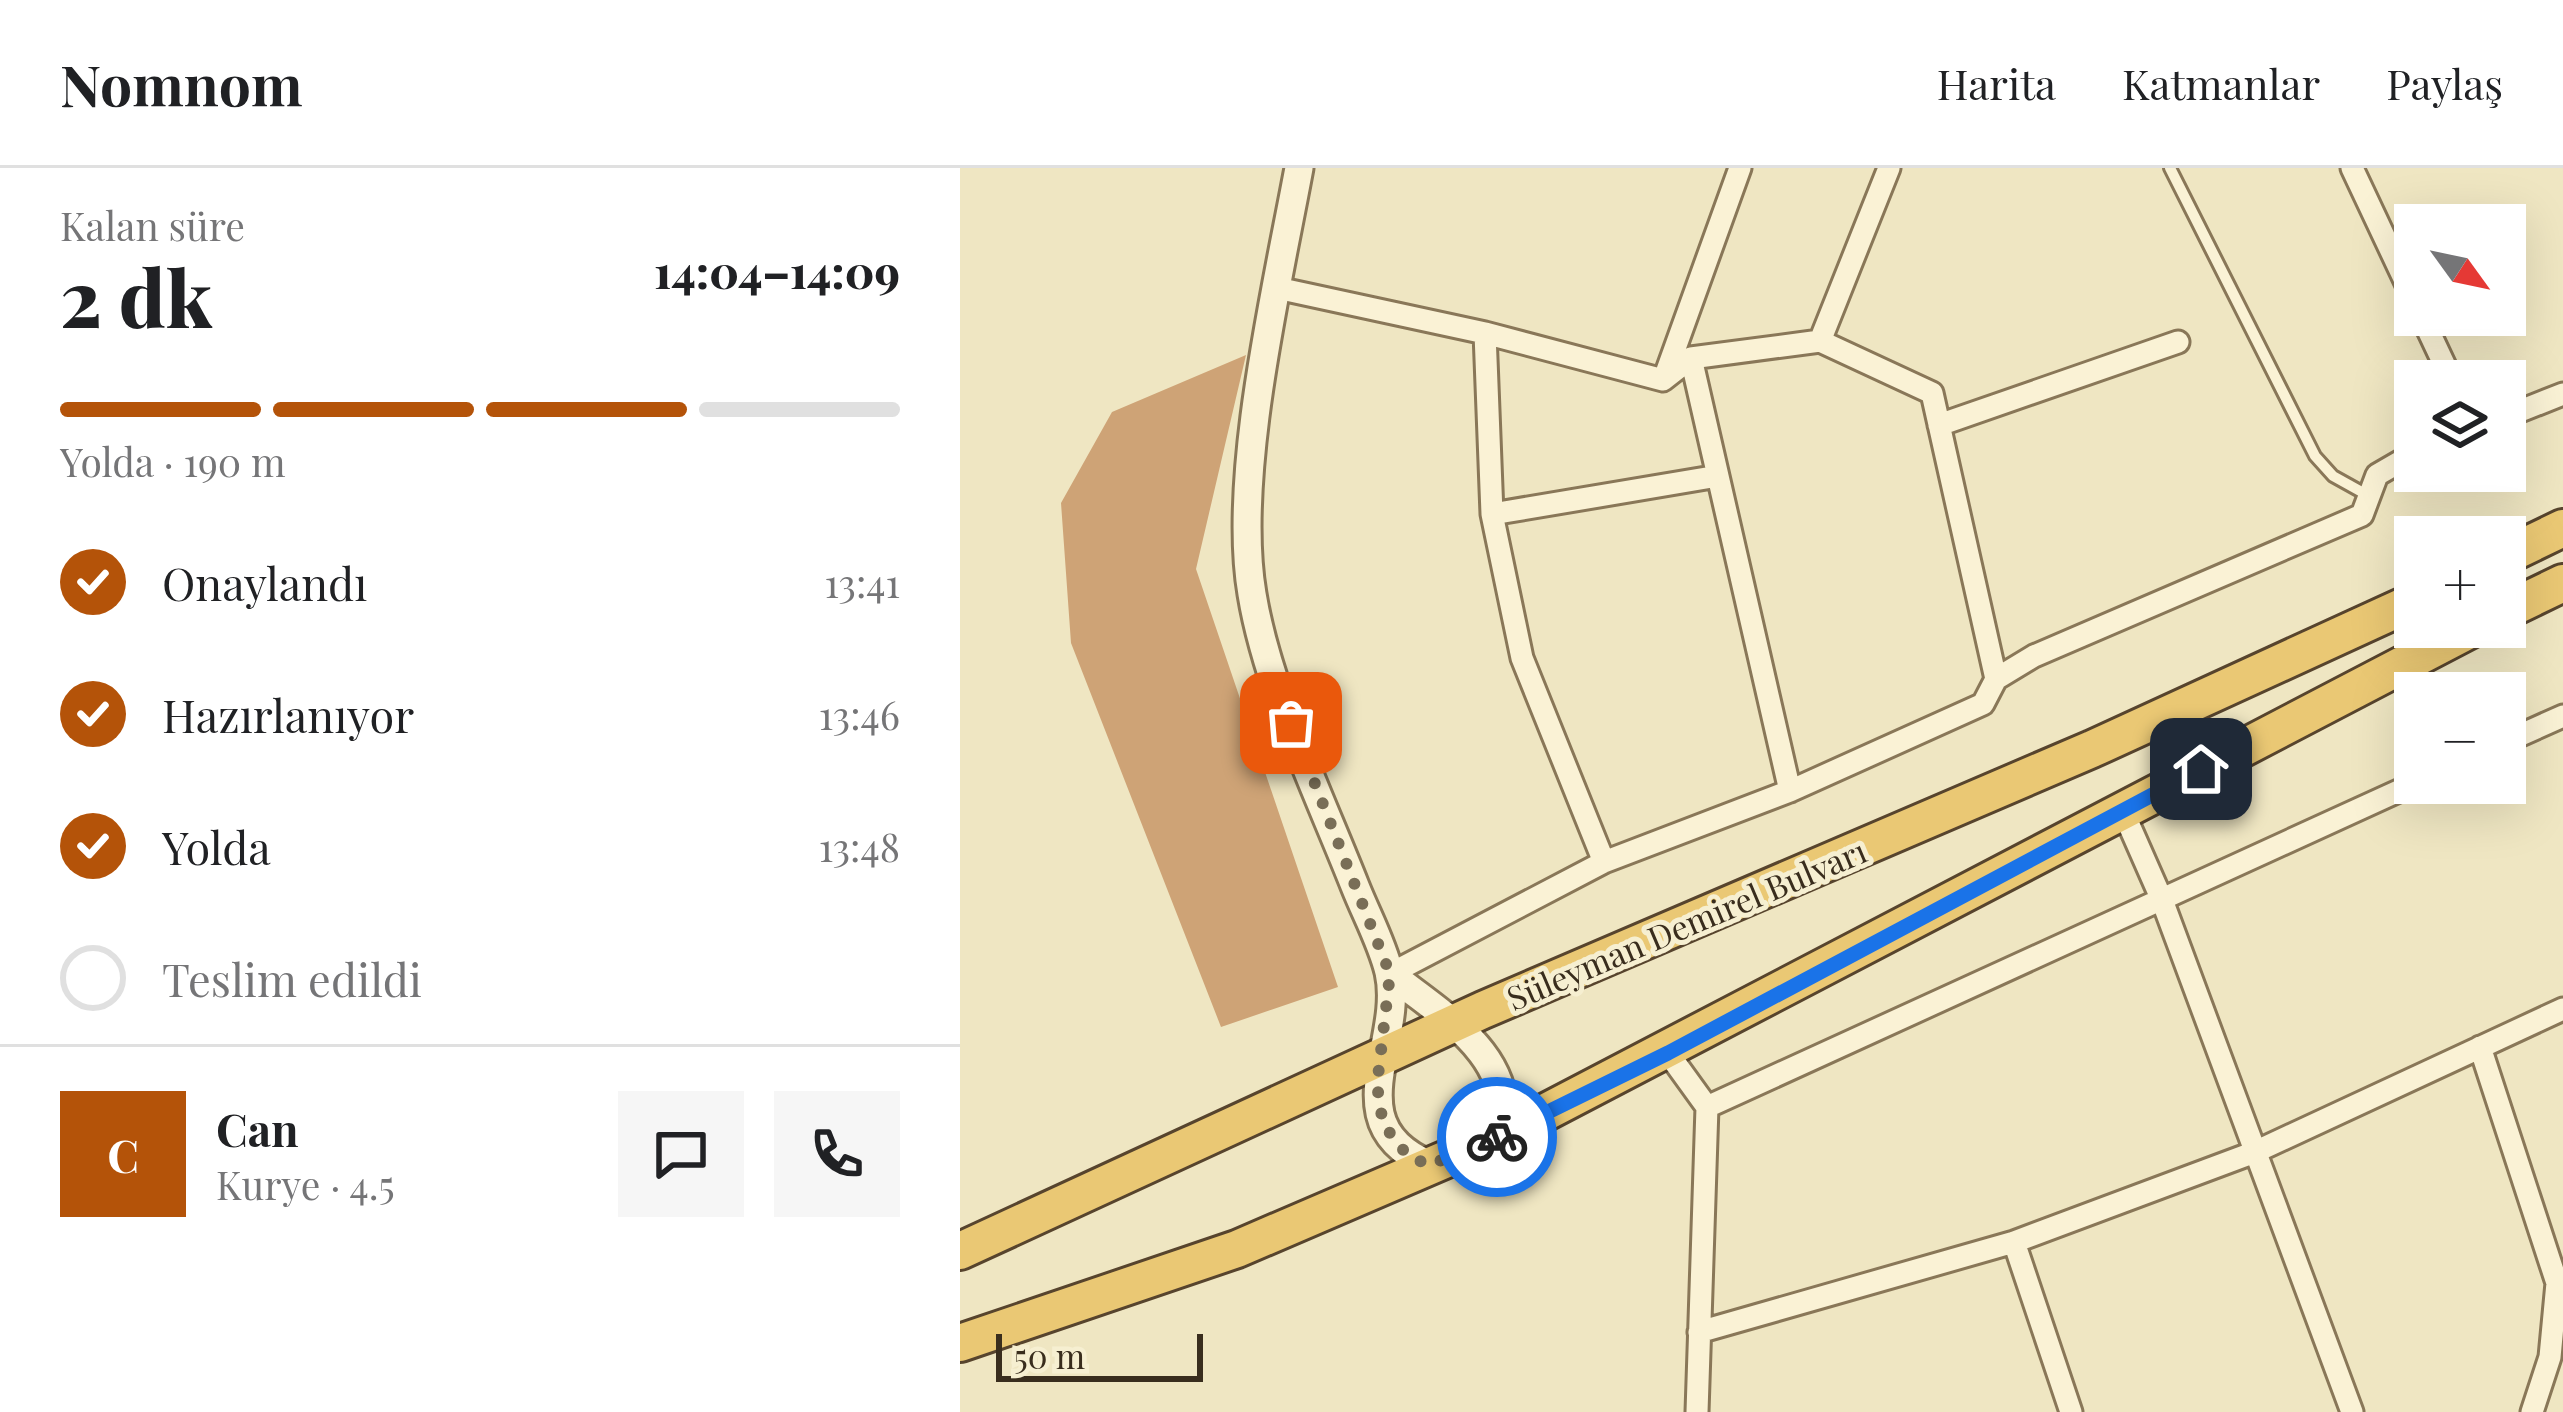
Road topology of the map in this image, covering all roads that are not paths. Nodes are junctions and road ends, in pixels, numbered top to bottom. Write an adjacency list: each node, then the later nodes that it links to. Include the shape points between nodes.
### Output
1 (1299, 168): 7 (street)
2 (1740, 168): 12 (street)
3 (1889, 168): 9 (street)
4 (2170, 168): 18 (lane, via 2314,456)
5 (2352, 168): 6 (street)
6 (2394, 257)
7 (1277, 288): 8 (street); 34 (street, via 1247,499 1252,594 1291,723)
8 (1485, 333): 12 (street); 19 (street)
9 (1820, 340): 11 (street); 15 (street, via 1932,393)
10 (2178, 342): 15 (street)
11 (1691, 358): 12 (street); 17 (street)
12 (1663, 380)
13 (2563, 394): 14 (street)
14 (2526, 409)
15 (1939, 425): 26 (street)
16 (2394, 465): 18 (street, via 2377,475)
17 (1718, 476): 19 (street); 29 (street)
18 (2369, 496): 26 (street, via 2362,515)
19 (1492, 514): 32 (street, via 1522,658)
20 (2563, 528): 21 (highway)
21 (2526, 546)
22 (2563, 583): 23 (highway)
23 (2526, 601)
24 (2394, 611): 36 (highway, Süleyman Demirel Bulvarı)
25 (2434, 648): 31 (highway)
26 (1996, 679): 29 (street, via 1983,704)
27 (2563, 716): 28 (street)
28 (2526, 733)
29 (1790, 791): 32 (street)
30 (2394, 793): 33 (street)
31 (2122, 809): 33 (street); 38 (highway)
32 (1604, 862): 34 (street)
33 (2162, 900): 40 (street); 42 (street)
34 (1390, 974): 36 (street); 39 (street)
35 (2563, 1009): 37 (street)
36 (1453, 1027): 39 (highway, Süleyman Demirel Bulvarı); 41 (street, via 1499,1073 1506,1112)
37 (2480, 1047): 42 (street); 51 (street, via 2557,1282 2550,1357)
38 (1668, 1053): 40 (street); 41 (highway)
39 (1384, 1061): 43 (street, via 1377,1085 1383,1124 1408,1156); 45 (highway, Süleyman Demirel Bulvarı)
40 (1707, 1106): 46 (street)
41 (1500, 1136): 43 (highway)
42 (2255, 1152): 44 (street); 50 (street)
43 (1430, 1165): 47 (highway, via 1238,1249)
44 (2014, 1242): 46 (street); 49 (street)
45 (960, 1251)
46 (1699, 1333): 48 (street)
47 (960, 1343)
48 (1696, 1412)
49 (2071, 1412)
50 (2352, 1412)
51 (2532, 1412)

